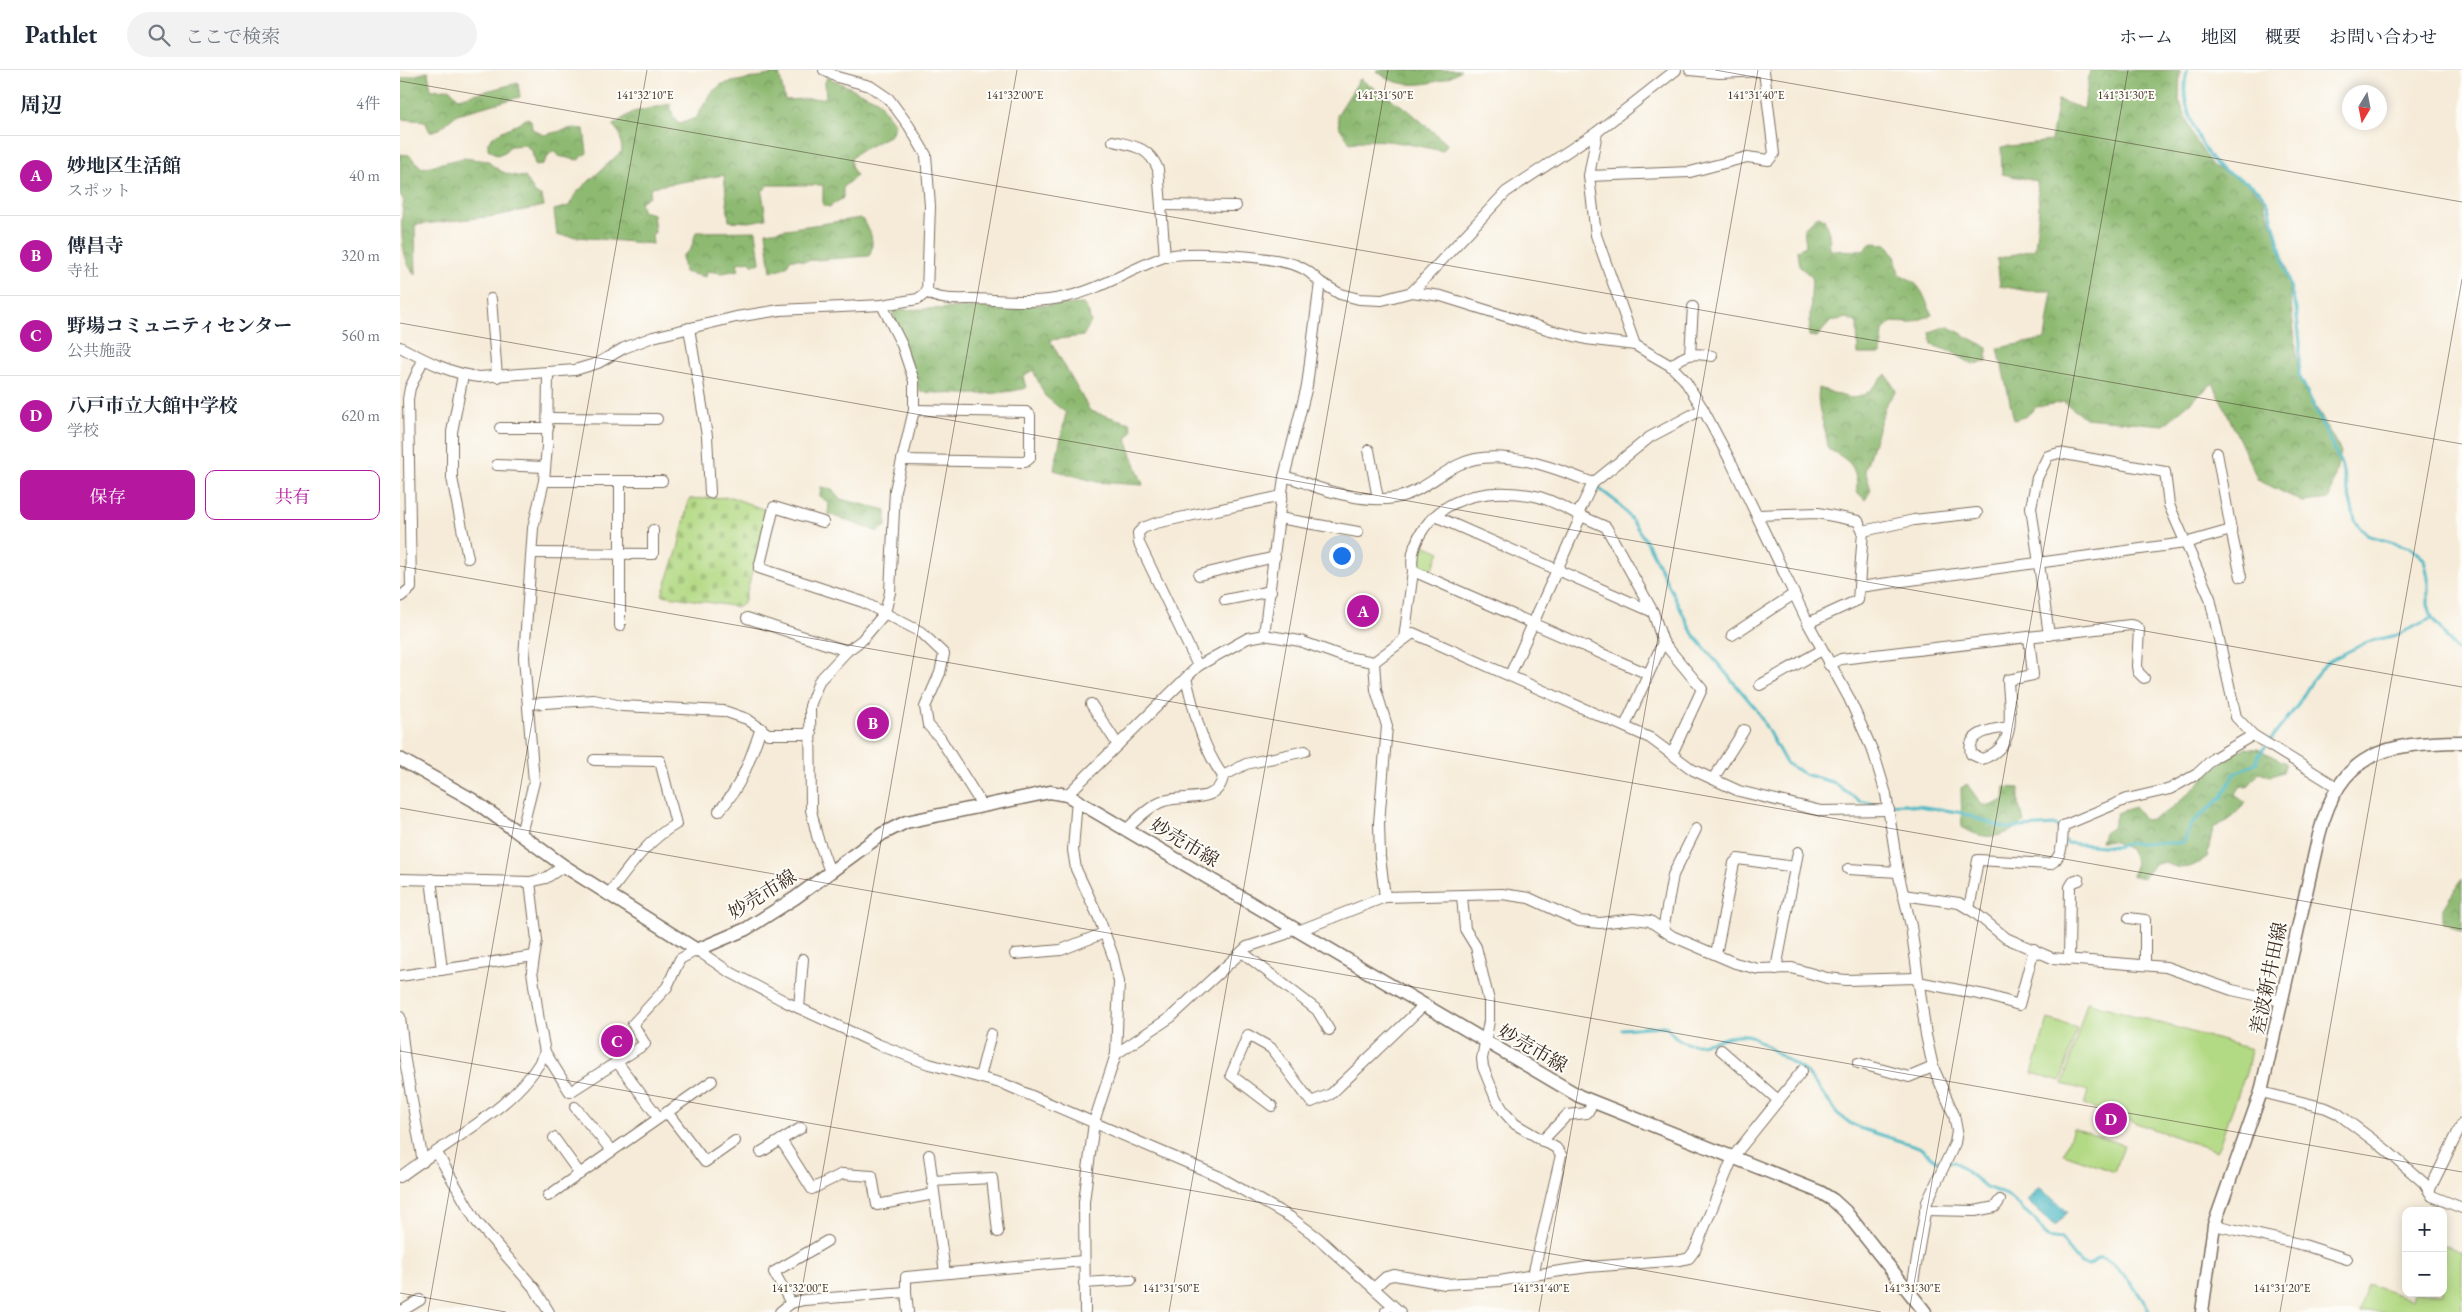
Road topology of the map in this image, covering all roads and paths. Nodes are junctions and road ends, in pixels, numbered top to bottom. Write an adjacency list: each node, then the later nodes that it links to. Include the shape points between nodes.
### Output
1 (824, 70): 11 (street, via 870,86 889,99 926,155 930,206)
2 (1676, 70): 4 (street)
3 (1690, 70): 6 (street, via 1719,73 1764,71 1774,154 1769,160 1747,157 1690,172)
4 (1597, 132): 6 (street); 12 (street, via 1506,192)
5 (1113, 141): 7 (street, via 1135,146 1152,156 1158,168)
6 (1589, 176): 17 (street, via 1596,235)
7 (1161, 205): 8 (street); 9 (street)
8 (1236, 206)
9 (1165, 257): 10 (street, via 1194,252 1286,263 1302,267); 11 (street, via 1128,271 1090,291 1064,298 966,299 938,297)
10 (1320, 282): 12 (street, via 1340,294 1359,300 1382,300); 36 (street, via 1307,386)
11 (927, 292): 14 (street, via 918,299)
12 (1412, 292): 17 (street, via 1441,296 1586,339)
13 (491, 299): 25 (street)
14 (882, 304): 16 (street, via 780,310); 27 (street, via 914,381)
15 (1693, 307): 19 (street)
16 (689, 328): 23 (street, via 631,345 598,363); 41 (street, via 708,436)
17 (1635, 345): 22 (street)
18 (400, 348): 21 (street)
19 (1690, 354): 20 (street); 22 (street)
20 (1712, 356)
21 (423, 360): 24 (street); 67 (street, via 408,399 411,588)
22 (1671, 366): 26 (street, via 1684,379)
23 (548, 373): 25 (street); 29 (street)
24 (463, 375): 25 (street); 58 (street, via 452,432 452,478)
25 (497, 377)
26 (1703, 409): 40 (street, via 1650,436); 47 (street)
27 (914, 410): 33 (street); 33 (street, via 1026,412 1030,415 1030,458 1025,462)
28 (656, 419): 29 (street)
29 (548, 423): 30 (street); 35 (street)
30 (500, 428)
31 (1369, 450): 43 (street)
32 (2217, 453): 51 (street)
33 (902, 460): 70 (street, via 895,490 890,592)
34 (497, 465): 35 (street)
35 (545, 467): 37 (street)
36 (1284, 477): 42 (street); 43 (street, via 1328,491)
37 (544, 481): 38 (street); 55 (street, via 533,528)
38 (620, 481): 39 (street); 56 (street)
39 (662, 481)
40 (1593, 483): 43 (street, via 1544,463 1490,458 1460,464 1416,492); 45 (street)
41 (710, 493)
42 (1282, 496): 48 (street); 85 (street, via 1156,523 1138,533 1139,543)
43 (1378, 499)
44 (1977, 514): 52 (street, via 1914,520)
45 (1579, 515): 46 (street, via 1536,496 1490,492 1471,495); 60 (street); 69 (street, via 1606,528)
46 (1435, 516): 60 (street); 61 (street, via 1416,539 1411,562)
47 (1757, 516): 52 (street, via 1818,513 1858,521); 66 (street)
48 (1279, 518): 53 (street); 57 (street)
49 (822, 522): 70 (street, via 774,507 759,568 863,602)
50 (653, 530): 56 (street, via 654,554)
51 (2231, 530): 54 (street); 63 (street)
52 (1863, 531): 64 (street)
53 (1358, 532)
54 (2185, 543): 59 (street); 59 (street, via 2169,505 2165,472 2059,453 2048,456 2036,478 2031,507); 98 (street, via 2210,598 2236,717)
55 (532, 553): 56 (street); 91 (street, via 524,657)
56 (620, 554): 74 (street)
57 (1275, 557): 62 (street); 65 (street)
58 (468, 558)
59 (2040, 564): 64 (street); 75 (street)
60 (1556, 570): 69 (street); 73 (street)
61 (1413, 571): 73 (street); 79 (street)
62 (1199, 575)
63 (2241, 577)
64 (1859, 587): 72 (street, via 1858,600)
65 (1271, 592): 68 (street); 76 (street)
66 (1794, 594): 72 (street); 77 (street)
67 (400, 597)
68 (1225, 600)
69 (1653, 612): 80 (street)
70 (885, 613): 82 (street, via 862,640); 109 (street, via 921,632 944,654 940,673 925,707 928,725 940,738)
71 (747, 618): 82 (street)
72 (1808, 623): 81 (street)
73 (1533, 624): 86 (street); 87 (street)
74 (620, 626)
75 (2049, 634): 78 (street); 89 (street, via 2136,626 2140,636 2138,672)
76 (1264, 635): 83 (street, via 1300,640 1356,660); 85 (street, via 1248,638)
77 (1732, 635)
78 (2029, 637): 84 (street, via 1841,659); 94 (street, via 2033,675 2008,680)
79 (1404, 638): 83 (street); 87 (street, via 1412,633)
80 (1663, 642): 86 (street); 102 (street, via 1702,689)
81 (1822, 650): 84 (street); 90 (street)
82 (846, 652): 97 (street, via 819,681 810,706)
83 (1374, 662): 127 (street, via 1377,695 1386,726 1379,823)
84 (1829, 665): 110 (street, via 1874,754)
85 (1198, 666): 88 (street)
86 (1648, 674): 93 (street)
87 (1510, 675): 93 (street)
88 (1186, 678): 100 (street); 105 (street, via 1197,722)
89 (2144, 678)
90 (1760, 685)
91 (528, 704): 95 (street, via 594,700 622,706 724,711 747,718); 114 (street, via 534,782)
92 (1092, 704): 100 (street)
93 (1625, 726): 102 (street)
94 (2010, 727)
95 (761, 728): 97 (street, via 776,735); 111 (street, via 746,774)
96 (1744, 730): 106 (street)
97 (811, 734): 119 (street, via 811,810)
98 (2253, 734): 107 (street); 129 (street, via 2170,789 2127,799 2062,826 2060,853 2050,864 1978,860)
99 (2462, 742): 107 (main road, 差波新井田線, via 2396,747 2378,753 2362,762)
100 (1118, 745): 108 (street)
101 (1305, 751): 105 (street, via 1246,764)
102 (1672, 754): 106 (street, via 1693,770)
103 (400, 759): 114 (main road, via 473,800)
104 (594, 760): 125 (street, via 660,761 676,824 663,831 638,856)
105 (1223, 776): 112 (street, via 1222,785 1213,793 1199,798 1164,801)
106 (1713, 779): 110 (street, via 1739,791 1821,811)
107 (2337, 787): 147 (main road, 差波新井田線, via 2320,828)
108 (1072, 797): 109 (main road, 妙売市線, via 1050,792); 112 (main road, 妙売市線); 133 (street, via 1076,868)
109 (982, 805): 119 (main road, 妙売市線, via 906,822 882,834)
110 (1889, 810): 120 (street)
111 (719, 811)
112 (1127, 829): 131 (main road, 妙売市線)
113 (1696, 829): 132 (street, via 1673,875)
114 (521, 834): 116 (main road)
115 (1798, 852): 117 (street)
116 (564, 866): 124 (street, via 546,878); 125 (main road)
117 (1795, 867): 138 (street, via 1738,859 1734,863); 143 (street)
118 (1848, 869): 120 (street)
119 (830, 872): 135 (main road, 妙売市線, via 746,928)
120 (1898, 872): 126 (street)
121 (400, 879): 122 (street)
122 (431, 879): 124 (street); 144 (street)
123 (2079, 880): 141 (street, via 2070,887)
124 (530, 882): 139 (street, via 537,940)
125 (608, 894): 135 (main road)
126 (1903, 894): 129 (street, via 1959,903); 146 (street)
127 (1385, 897): 128 (street); 131 (street)
128 (1462, 897): 132 (street, via 1502,894 1528,898 1579,921 1600,923 1633,918 1650,921); 153 (street, via 1465,930 1476,947 1489,1001)
129 (1970, 908): 134 (street, via 2006,938)
130 (2129, 918): 142 (street, via 2145,920)
131 (1295, 929): 136 (street, via 1247,947); 148 (main road, 妙売市線)
132 (1663, 930): 138 (street)
133 (1104, 933): 137 (street, via 1061,950); 156 (street, via 1119,982)
134 (2034, 949): 141 (street, via 2052,958); 146 (street, via 2019,1005)
135 (697, 950): 149 (street, via 728,971); 157 (street, via 680,959 667,988 633,1024 645,1044)
136 (1242, 952): 151 (street, via 1317,1010); 156 (street, via 1171,1017)
137 (1015, 954)
138 (1716, 954): 143 (street, via 1758,969)
139 (534, 956): 144 (street); 155 (street, via 532,971)
140 (803, 959): 149 (street)
141 (2069, 960): 142 (street)
142 (2145, 964): 147 (street, via 2166,967 2232,990)
143 (1776, 969): 146 (street, via 1792,968 1846,980)
144 (442, 970): 145 (street)
145 (400, 976)
146 (1918, 980): 159 (street)
147 (2282, 1001): 163 (main road, 差波新井田線)
148 (1423, 1006): 153 (main road, 妙売市線); 166 (street, via 1331,1094 1311,1102 1271,1048 1248,1035 1231,1075)
149 (799, 1008): 161 (street, via 912,1058)
150 (400, 1017): 181 (street)
151 (1329, 1030)
152 (991, 1034): 161 (street)
153 (1486, 1043): 165 (main road, 妙売市線, via 1546,1079); 175 (street, via 1482,1059 1496,1099 1515,1124)
154 (1721, 1050): 164 (street)
155 (545, 1052): 157 (street, via 570,1092); 178 (street, via 524,1085)
156 (1116, 1054): 169 (street)
157 (617, 1062): 168 (street)
158 (1858, 1063): 159 (street, via 1909,1077)
159 (1933, 1067): 190 (street, via 1954,1115 1957,1131 1955,1143)
160 (1802, 1071): 164 (street)
161 (980, 1077): 169 (street)
162 (712, 1080): 168 (street)
163 (2261, 1092): 185 (street, via 2326,1108 2337,1114 2385,1149); 191 (main road, 差波新井田線)
164 (1778, 1100): 180 (street)
165 (1593, 1102): 175 (street, via 1587,1112 1567,1116); 180 (main road, 妙売市線)
166 (1272, 1106)
167 (575, 1107): 176 (street)
168 (663, 1115): 174 (street, via 704,1162); 176 (street)
169 (1094, 1122): 195 (street, via 1084,1202); 200 (street, via 1218,1176 1290,1216)
170 (2462, 1124): 185 (street)
171 (801, 1128): 173 (street)
172 (554, 1138): 182 (street)
173 (781, 1140): 177 (street); 186 (street, via 812,1189 842,1174 872,1176 876,1205)
174 (735, 1141)
175 (1542, 1141): 197 (street, via 1556,1148 1561,1155)
176 (612, 1151): 182 (street)
177 (762, 1152)
178 (438, 1153): 181 (street); 207 (street, via 476,1221 535,1289)
179 (929, 1155): 184 (street)
180 (1732, 1157): 197 (street, via 1689,1258); 202 (main road, 妙売市線, via 1833,1200)
181 (424, 1162): 183 (street)
182 (580, 1174): 187 (street)
183 (400, 1177)
184 (932, 1181): 186 (street); 192 (street, via 992,1178)
185 (2429, 1191): 189 (street, via 2432,1196)
186 (934, 1194): 196 (street)
187 (548, 1196)
188 (2000, 1200): 190 (street, via 1995,1207 1975,1211)
189 (2462, 1208)
190 (1925, 1210): 202 (street)
191 (2214, 1225): 194 (street, via 2304,1245); 212 (main road, 差波新井田線)
192 (998, 1232)
193 (827, 1241): 204 (street, via 774,1272)
194 (2347, 1259)
195 (1083, 1261): 196 (street); 199 (street)
196 (945, 1272): 201 (street, via 906,1277)
197 (1533, 1275): 200 (street, via 1444,1284 1394,1275 1386,1277)
198 (1131, 1280): 199 (street)
199 (1084, 1282): 210 (street)
200 (1374, 1288): 205 (street)
201 (906, 1292): 204 (street); 209 (street)
202 (1911, 1293): 211 (main road, 妙売市線)
203 (420, 1300): 206 (street)
204 (791, 1303): 208 (street)
205 (1390, 1311)
206 (400, 1312)
207 (549, 1312)
208 (780, 1312)
209 (908, 1312)
210 (1085, 1312)
211 (1925, 1312)
212 (2202, 1312)

